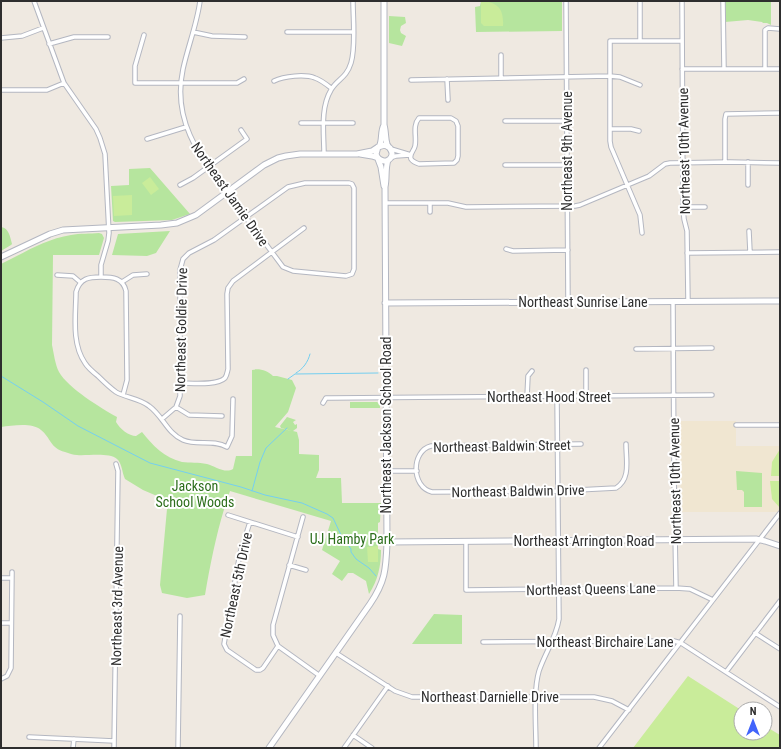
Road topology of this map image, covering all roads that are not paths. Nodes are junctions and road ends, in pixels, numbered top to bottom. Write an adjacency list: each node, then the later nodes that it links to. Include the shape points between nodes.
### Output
1 (34, 1): 9 (street)
2 (200, 1): 11 (street, Northeast Jamie Drive)
3 (353, 1): 13 (street)
4 (384, 1): 45 (street)
5 (566, 1): 27 (street, Northeast 9th Avenue)
6 (640, 1): 18 (street)
7 (682, 1): 19 (street, Northeast 10th Avenue)
8 (723, 1): 23 (street)
9 (43, 28): 17 (street, via 22,36); 20 (street)
10 (780, 28): 24 (street, via 765,30)
11 (193, 32): 16 (street, via 212,36); 34 (street, Northeast Jamie Drive)
12 (287, 32): 13 (street)
13 (353, 32): 36 (street, via 352,61 342,78)
14 (144, 35): 34 (street, via 135,66 135,83)
15 (108, 37): 20 (street, via 74,37)
16 (245, 37)
17 (1, 38)
18 (640, 41): 19 (street); 26 (street, via 610,41)
19 (682, 41): 22 (street, Northeast 10th Avenue)
20 (49, 44): 33 (street)
21 (501, 55): 28 (street)
22 (682, 69): 23 (street); 58 (street, Northeast 10th Avenue)
23 (724, 69): 24 (street)
24 (765, 69): 25 (street)
25 (780, 69)
26 (610, 76): 27 (street); 35 (street); 47 (street)
27 (567, 77): 28 (street); 41 (street, Northeast 9th Avenue)
28 (501, 78): 31 (street)
29 (244, 80): 34 (street, via 237,83)
30 (411, 80): 31 (street)
31 (447, 80): 38 (street)
32 (274, 81): 36 (street, via 282,77 312,77)
33 (64, 83): 37 (street, via 42,90); 77 (street, via 96,129 103,146 107,164)
34 (181, 84): 46 (street, Northeast Jamie Drive)
35 (640, 85)
36 (331, 88): 42 (street, via 324,110)
37 (1, 90)
38 (448, 100)
39 (780, 113): 59 (street, via 726,114)
40 (505, 121): 41 (street)
41 (567, 121): 63 (street, Northeast 9th Avenue)
42 (324, 122): 43 (street); 44 (street); 53 (street)
43 (301, 123)
44 (353, 123)
45 (384, 125): 51 (street); 52 (street)
46 (186, 127): 50 (street); 64 (street, Northeast Jamie Drive)
47 (610, 129): 49 (street); 66 (street, via 611,147)
48 (242, 130): 64 (street, via 247,139)
49 (639, 131)
50 (147, 139)
51 (379, 147): 52 (street, via 385,145); 54 (street); 56 (street, via 376,154)
52 (390, 148): 55 (street); 57 (street, via 392,154)
53 (324, 154): 54 (street); 69 (street, via 278,158)
54 (357, 154): 56 (street)
55 (411, 155): 55 (street, via 411,159 416,163 454,163 458,156 456,121 451,118 419,118 415,126 415,146); 57 (street, via 396,156)
56 (378, 159): 57 (street); 68 (street, Northeast Jackson School Road)
57 (389, 160): 68 (street, Northeast Jackson School Road)
58 (683, 162): 59 (street); 66 (street, via 665,164 649,176); 73 (street, Northeast 10th Avenue)
59 (725, 162): 60 (street)
60 (748, 162): 61 (street); 67 (street)
61 (780, 163)
62 (505, 164): 63 (street)
63 (568, 164): 72 (street, Northeast 9th Avenue)
64 (208, 167): 65 (street); 69 (street, Northeast Jamie Drive)
65 (180, 185)
66 (627, 185): 72 (street, via 580,205); 80 (street, via 640,214)
67 (748, 185)
68 (384, 187): 70 (street, Northeast Jackson School Road)
69 (227, 192): 76 (street, Northeast Jamie Drive); 77 (street, via 196,215 177,223)
70 (385, 203): 71 (street); 98 (street, Northeast Jackson School Road)
71 (430, 203): 72 (street, via 466,207); 75 (street)
72 (567, 206): 82 (street, Northeast 9th Avenue)
73 (683, 207): 74 (street); 86 (street, Northeast 10th Avenue)
74 (705, 207)
75 (430, 212)
76 (246, 217): 83 (street, Northeast Jamie Drive); 89 (street, Northeast Goldie Drive, via 291,185 352,184); 104 (street, Northeast Goldie Drive, via 214,240 189,253 181,262)
77 (109, 227): 87 (street, via 56,231); 91 (street)
78 (304, 228): 83 (street)
79 (749, 231): 84 (street)
80 (642, 233)
81 (506, 249): 82 (street)
82 (568, 250): 96 (street, Northeast 9th Avenue)
83 (272, 252): 89 (street, Northeast Jamie Drive, via 288,270 346,276); 104 (street, via 233,281 228,288 227,375 219,382)
84 (750, 252): 85 (street); 86 (street)
85 (780, 252)
86 (687, 253): 94 (street, Northeast 10th Avenue)
87 (1, 257)
88 (147, 274): 93 (street, via 133,275)
89 (352, 274)
90 (57, 275): 92 (street, via 73,276)
91 (101, 277): 92 (street, via 89,277); 93 (street, via 113,277)
92 (80, 282): 105 (street, via 76,292 76,337 79,350 88,366 111,388)
93 (122, 282): 105 (street, via 126,293 127,380)
94 (688, 301): 95 (street, Northeast Sunrise Lane); 97 (street, Northeast Sunrise Lane)
95 (780, 301)
96 (568, 302): 97 (street, Northeast Sunrise Lane); 98 (street, Northeast Sunrise Lane)
97 (673, 302): 101 (street, Northeast 10th Avenue)
98 (385, 303): 108 (street, Northeast Jackson School Road)
99 (712, 348): 101 (street)
100 (636, 349): 101 (street)
101 (674, 349): 107 (street, Northeast 10th Avenue)
102 (586, 370): 111 (street)
103 (532, 371): 109 (street, via 528,376)
104 (180, 383): 114 (street, Northeast Goldie Drive, via 180,396)
105 (123, 395): 116 (street, via 145,403)
106 (712, 395): 107 (street, Northeast Hood Street)
107 (674, 396): 111 (street, Northeast Hood Street); 131 (street, Northeast 10th Avenue)
108 (386, 397): 109 (street, Northeast Hood Street); 113 (street, Northeast Hood Street, via 326,398); 123 (street, Northeast Jackson School Road)
109 (527, 397): 110 (street, Northeast Hood Street)
110 (557, 397): 111 (street, Northeast Hood Street); 121 (street)
111 (586, 397)
112 (233, 399): 116 (street, via 232,436 227,447 214,442 182,440 171,432)
113 (323, 403)
114 (176, 407): 115 (street, via 189,415); 116 (street, Northeast Goldie Drive)
115 (222, 416)
116 (162, 419)
117 (736, 425): 118 (street)
118 (780, 425)
119 (581, 444): 121 (street, Northeast Baldwin Street)
120 (626, 444): 125 (street, Northeast Baldwin Drive, via 626,473 622,484 610,489)
121 (557, 445): 124 (street, Northeast Baldwin Street, via 431,446 419,455); 125 (street)
122 (116, 464): 166 (street, Northeast 3rd Avenue, via 118,472)
123 (387, 471): 124 (street); 135 (street, Northeast Jackson School Road)
124 (417, 471): 125 (street, Northeast Baldwin Drive, via 420,485 432,492)
125 (558, 491): 134 (street)
126 (780, 513): 132 (street)
127 (228, 515): 129 (street)
128 (302, 517): 130 (street)
129 (250, 522): 130 (street); 153 (street, Northeast 5th Drive, via 240,553 224,644 227,650 256,670 263,668)
130 (298, 537): 137 (street)
131 (676, 540): 132 (street, Northeast Arrington Road); 134 (street, Northeast Arrington Road); 142 (street, Northeast 10th Avenue)
132 (760, 540): 136 (street, Northeast Arrington Road); 144 (street)
133 (466, 541): 134 (street, Northeast Arrington Road); 135 (street, Northeast Arrington Road); 143 (street, Northeast Queens Lane, via 466,590)
134 (558, 541): 143 (street)
135 (387, 542): 155 (street, Northeast Jackson School Road, via 386,567 379,589)
136 (780, 546)
137 (290, 565): 138 (street); 153 (street, via 273,625 273,635)
138 (306, 570)
139 (12, 572): 141 (street)
140 (1, 578): 141 (street)
141 (12, 578): 148 (street)
142 (676, 588): 143 (street, Northeast Queens Lane); 144 (street, Northeast Queens Lane, via 690,589)
143 (558, 590): 150 (street, via 559,619)
144 (714, 600): 152 (street)
145 (780, 601): 149 (street)
146 (180, 616): 169 (street)
147 (1, 623): 148 (street)
148 (11, 624): 158 (street, via 11,668 7,676)
149 (755, 633): 154 (street); 156 (street)
150 (553, 641): 151 (street, Northeast Birchaire Lane); 152 (street, Northeast Birchaire Lane, via 674,640); 160 (street, via 538,672)
151 (483, 642)
152 (681, 643): 156 (street, Northeast Birchaire Lane); 162 (street)
153 (278, 646): 157 (street)
154 (780, 649)
155 (336, 653): 157 (street, Northeast Jackson School Road); 159 (street, Northeast Darnielle Drive)
156 (726, 672): 161 (street, Northeast Birchaire Lane)
157 (320, 676): 170 (street, Northeast Jackson School Road)
158 (1, 679)
159 (388, 686): 160 (street, Northeast Darnielle Drive, via 400,694 419,698); 163 (street)
160 (536, 698): 162 (street, Northeast Darnielle Drive, via 600,698); 173 (street)
161 (780, 707)
162 (629, 710): 174 (street)
163 (353, 735): 171 (street); 172 (street)
164 (29, 737): 165 (street)
165 (74, 739): 166 (street); 167 (street)
166 (114, 741): 168 (street, Northeast 3rd Avenue)
167 (73, 748)
168 (114, 748)
169 (178, 748)
170 (269, 748)
171 (344, 748)
172 (372, 748)
173 (536, 748)
174 (599, 748)

